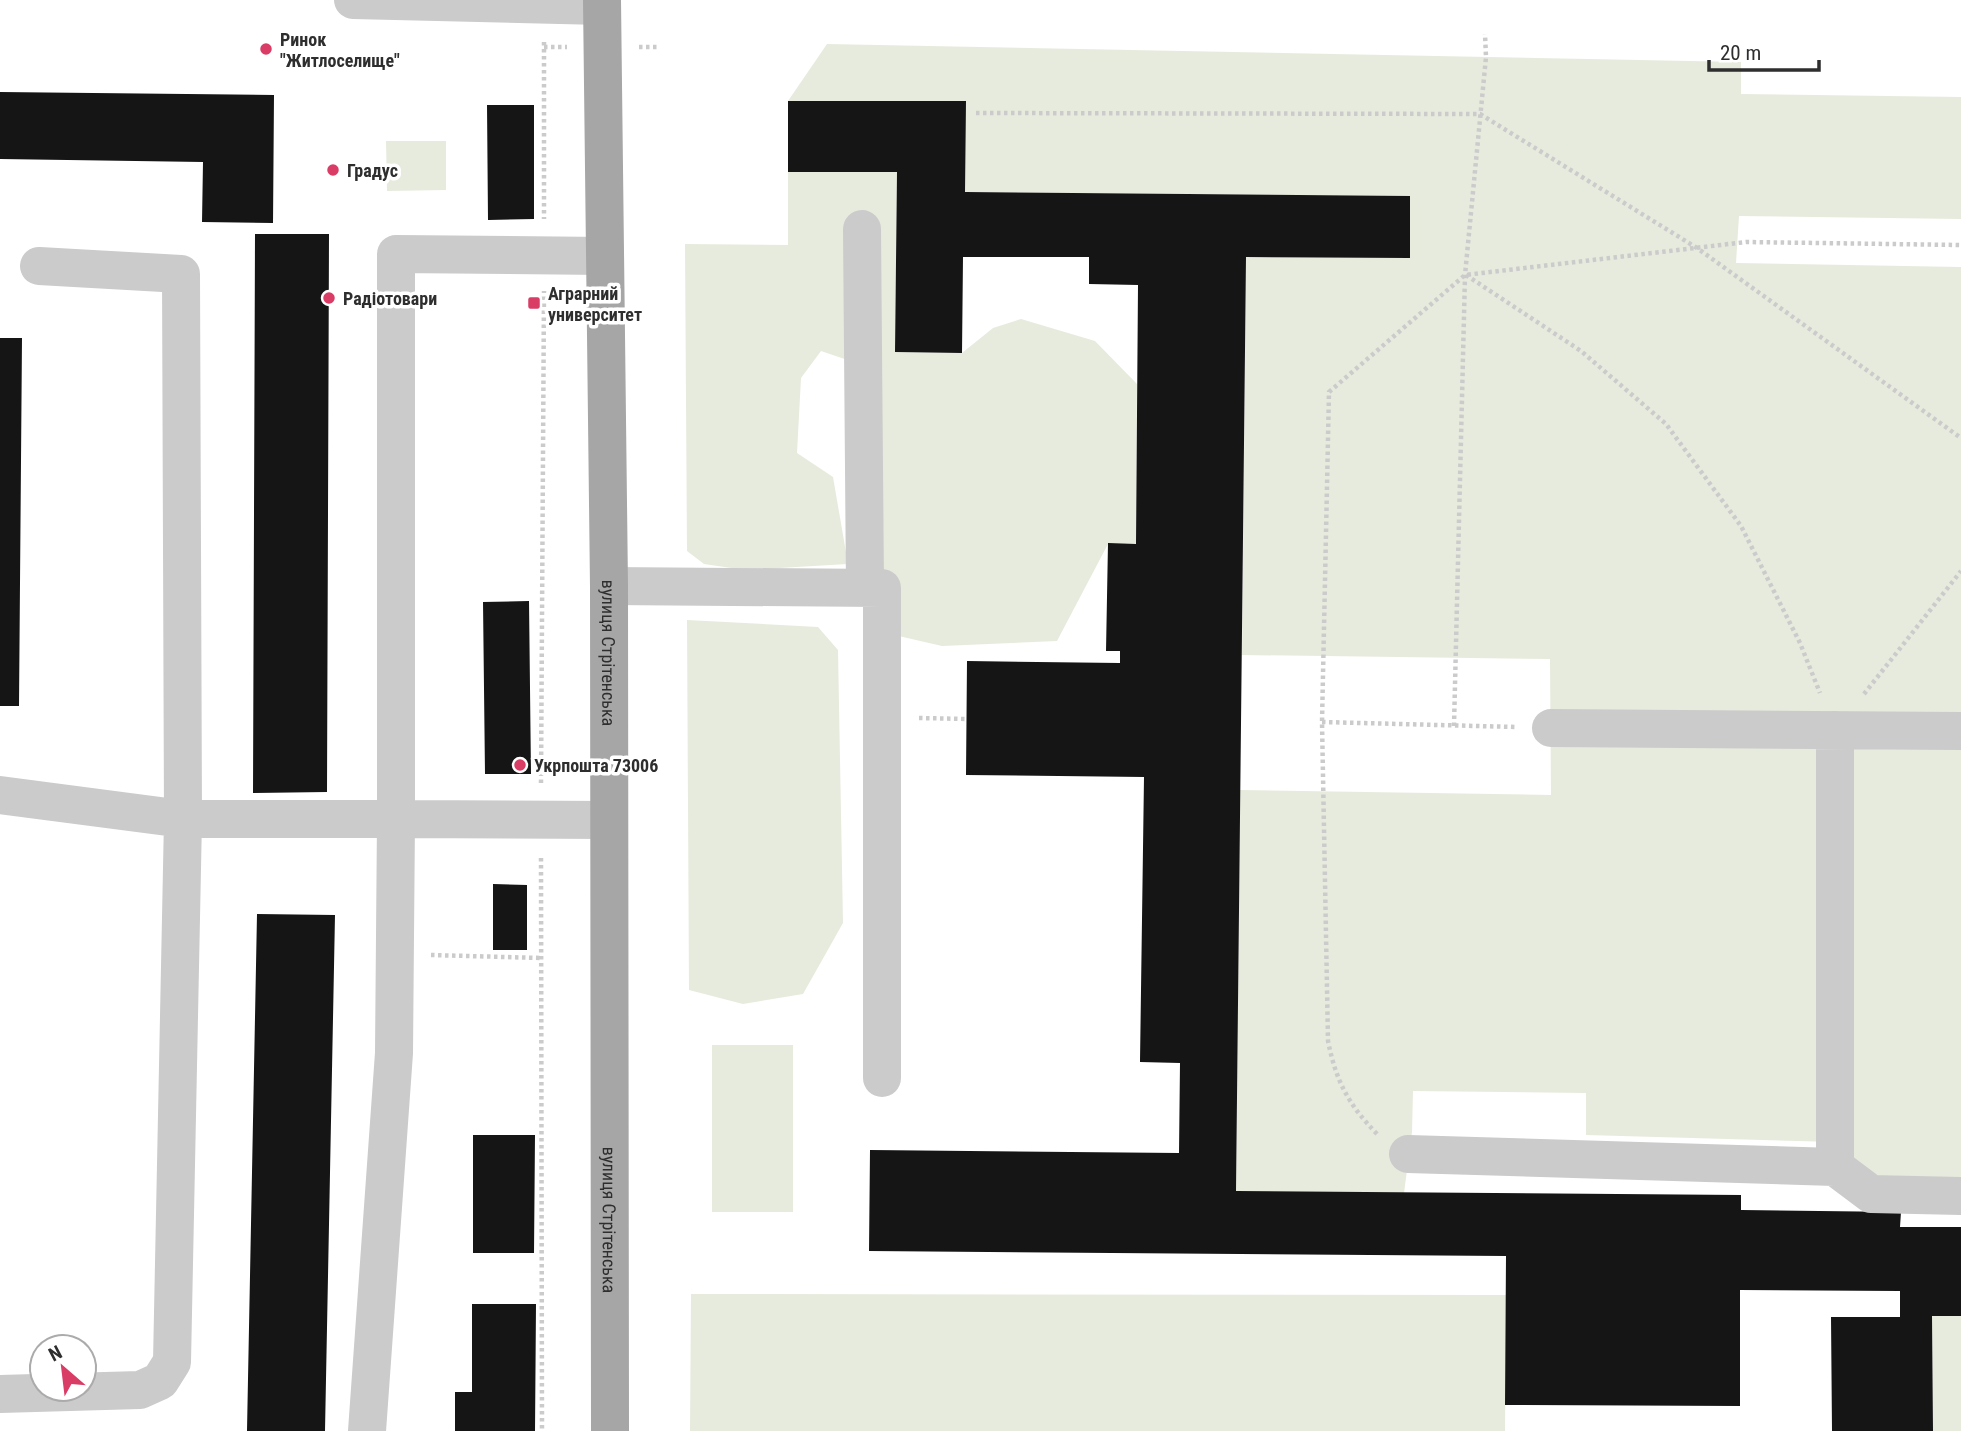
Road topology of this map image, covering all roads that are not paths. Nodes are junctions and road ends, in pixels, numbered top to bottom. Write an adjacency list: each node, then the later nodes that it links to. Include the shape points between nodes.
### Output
1 (353, 0): 2 (street)
2 (603, 3): 4 (main road, вулиця Стрітенська)
3 (862, 229): 7 (street)
4 (605, 256): 6 (main road, вулиця Стрітенська); 12 (street, via 396,254)
5 (39, 266): 13 (street, via 181,274)
6 (609, 586): 7 (street); 14 (main road, вулиця Стрітенська)
7 (865, 587): 15 (street, via 882,587)
8 (1551, 728): 9 (street)
9 (1835, 730): 10 (street); 17 (street)
10 (1961, 731)
11 (0, 795): 13 (street)
12 (396, 818): 13 (street); 14 (street); 20 (street, via 394,1053)
13 (183, 819): 19 (street, via 172,1362 160,1381 140,1390)
14 (609, 820): 21 (main road, вулиця Стрітенська)
15 (882, 1078)
16 (1408, 1154): 17 (street)
17 (1835, 1167): 18 (street, via 1871,1194)
18 (1961, 1196)
19 (0, 1394)
20 (367, 1431)
21 (610, 1431)

